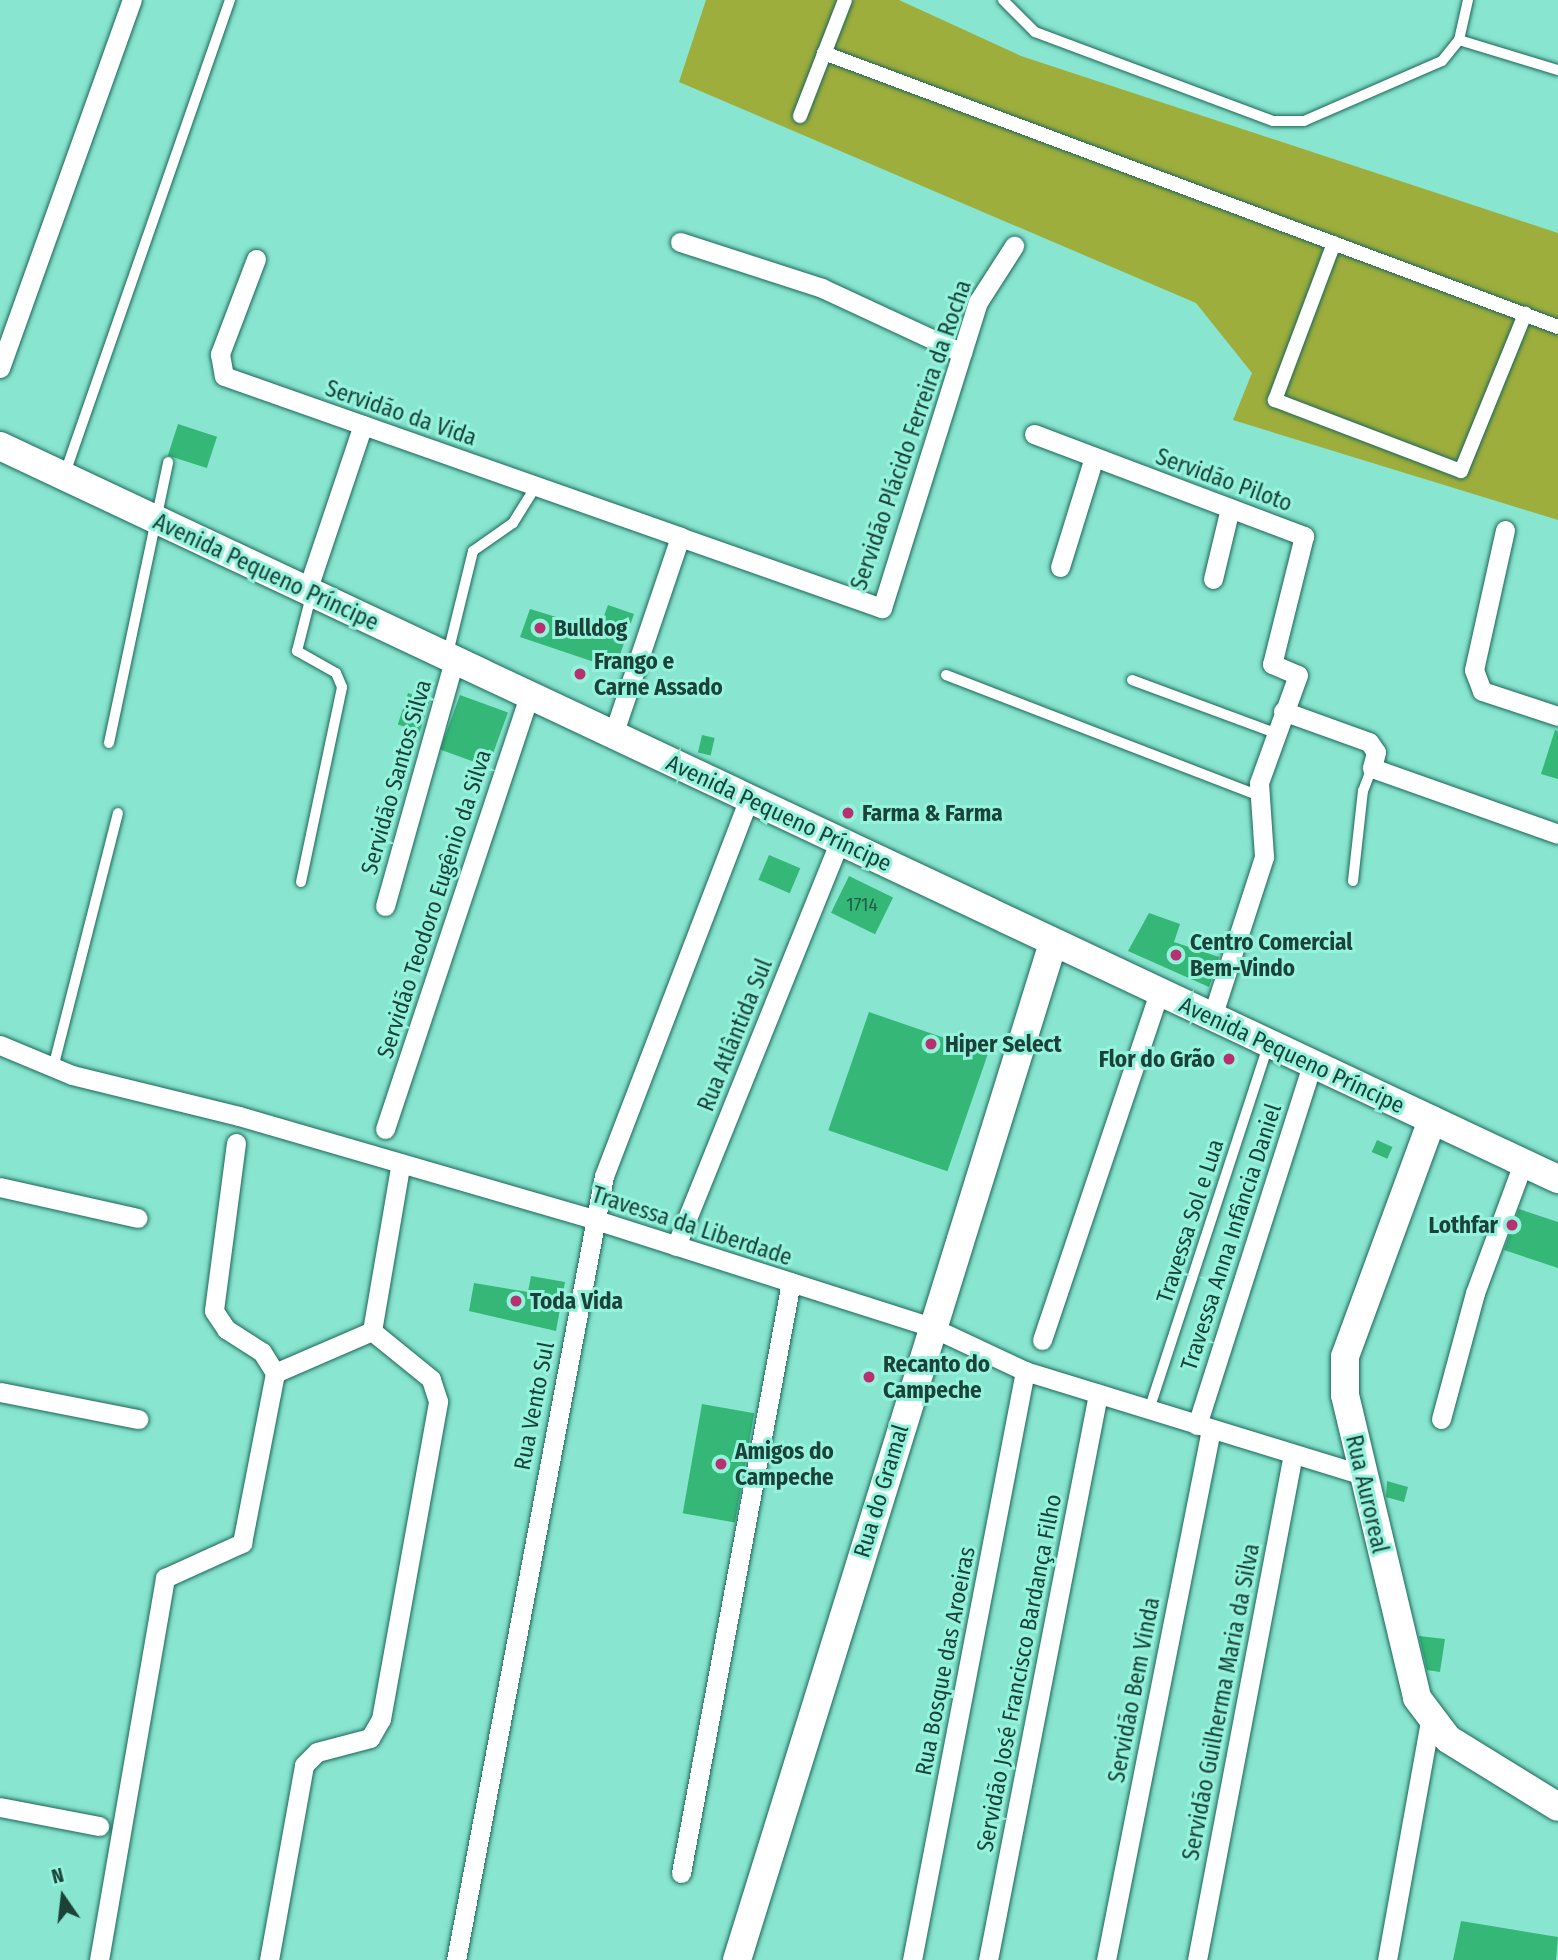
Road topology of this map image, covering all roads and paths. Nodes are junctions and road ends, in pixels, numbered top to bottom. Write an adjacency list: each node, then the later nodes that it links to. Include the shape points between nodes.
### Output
1 (132, 0): 17 (street)
2 (230, 0): 23 (lane)
3 (845, 0): 7 (street)
4 (1003, 0): 6 (lane, via 1035,32 1273,121 1304,121 1425,72)
5 (1468, 0): 6 (lane)
6 (1459, 40): 8 (lane)
7 (824, 53): 9 (street); 11 (street)
8 (1558, 70)
9 (800, 116)
10 (680, 242): 16 (street, via 822,288)
11 (1334, 243): 14 (street); 14 (street, via 1275,400 1461,471)
12 (1014, 246): 16 (street, Servidão Plácido Ferreira da Rocha, via 983,290)
13 (256, 259): 18 (street, Servidão da Vida, via 220,354 224,376)
14 (1525, 314): 15 (street)
15 (1558, 327)
16 (962, 353): 28 (street, Servidão Plácido Ferreira da Rocha, via 882,608)
17 (0, 368)
18 (363, 425): 24 (street, Servidão da Vida); 31 (street)
19 (1034, 434): 21 (street, Servidão Piloto)
20 (0, 446): 23 (main road, Avenida Pequeno Príncipe)
21 (1094, 457): 25 (street, Servidão Piloto); 29 (street)
22 (168, 463): 26 (lane)
23 (64, 477): 26 (main road, Avenida Pequeno Príncipe)
24 (536, 486): 28 (street, Servidão da Vida); 32 (lane, via 513,523 473,551)
25 (1230, 508): 30 (street); 36 (street, Servidão Piloto, via 1304,536 1272,664 1298,675)
26 (158, 522): 31 (main road, Avenida Pequeno Príncipe); 40 (lane)
27 (1505, 530): 37 (street, via 1474,670 1482,691)
28 (680, 537): 39 (street)
29 (1060, 567)
30 (1213, 579)
31 (309, 592): 32 (main road, Avenida Pequeno Príncipe); 48 (lane, via 297,651 336,673 342,687)
32 (450, 658): 35 (main road, Avenida Pequeno Príncipe); 49 (street, Servidão Santos Silva)
33 (946, 675): 42 (lane)
34 (1132, 680): 38 (lane)
35 (529, 695): 39 (main road, Avenida Pequeno Príncipe); 58 (street, Servidão Teodoro Eugênio da Silva)
36 (1283, 711): 38 (street, Servidão Piloto); 41 (street, via 1369,742 1376,752)
37 (1558, 716)
38 (1275, 733): 42 (street, Servidão Piloto)
39 (613, 735): 43 (main road, Avenida Pequeno Príncipe)
40 (109, 743)
41 (1371, 768): 45 (street); 47 (lane, via 1363,791)
42 (1257, 795): 52 (street, Servidão Piloto, via 1264,857)
43 (749, 799): 46 (main road, Avenida Pequeno Príncipe); 65 (street, Rua Vento Sul, via 618,1129)
44 (118, 813): 56 (lane)
45 (1558, 834)
46 (839, 842): 50 (main road, Avenida Pequeno Príncipe); 66 (street, Rua Atlântida Sul)
47 (1353, 881)
48 (301, 882)
49 (385, 906)
50 (1053, 943): 51 (main road, Avenida Pequeno Príncipe); 68 (main road, Rua do Gramal)
51 (1159, 992): 52 (main road, Avenida Pequeno Príncipe); 70 (street)
52 (1212, 1017): 53 (main road, Avenida Pequeno Príncipe)
53 (1268, 1044): 55 (main road, Avenida Pequeno Príncipe); 75 (lane, Travessa Sol e Lua)
54 (0, 1045): 56 (street, Travessa da Liberdade)
55 (1312, 1064): 57 (main road, Avenida Pequeno Príncipe); 78 (street, Travessa Anna Infância Daniel)
56 (53, 1068): 61 (street, Travessa da Liberdade, via 239,1116)
57 (1432, 1121): 60 (main road, Avenida Pequeno Príncipe); 80 (main road, Rua Auroreal, via 1345,1357 1345,1395)
58 (385, 1129)
59 (236, 1143): 72 (street, via 214,1311 226,1329 262,1352)
60 (1523, 1163): 62 (main road, Avenida Pequeno Príncipe); 77 (street, via 1475,1293)
61 (400, 1167): 65 (street, Travessa da Liberdade); 69 (street)
62 (1558, 1179)
63 (0, 1188): 64 (street)
64 (138, 1218)
65 (593, 1219): 66 (street, Travessa da Liberdade); 88 (street, Rua Vento Sul)
66 (676, 1246): 67 (street, Travessa da Liberdade)
67 (791, 1283): 68 (street, Travessa da Liberdade); 85 (street)
68 (931, 1327): 71 (street, Travessa da Liberdade); 89 (main road, Rua do Gramal)
69 (372, 1331): 72 (street); 87 (street, via 431,1378 438,1401 381,1719 370,1738 317,1752 304,1765)
70 (1042, 1340)
71 (1026, 1371): 74 (street, Travessa da Liberdade); 90 (street, Rua Bosque das Aroeiras)
72 (275, 1373): 86 (street, via 242,1543 223,1556 176,1569 159,1596)
73 (0, 1392): 76 (street)
74 (1098, 1394): 75 (street, Travessa da Liberdade); 91 (street, Servidão José Francisco Bardança Filho)
75 (1149, 1410): 78 (street, Travessa da Liberdade)
76 (138, 1419)
77 (1441, 1419)
78 (1204, 1427): 79 (street, Travessa da Liberdade); 92 (street, Servidão Bem Vinda)
79 (1293, 1454): 80 (street, Travessa da Liberdade); 93 (street, Servidão Guilherma Maria da Silva)
80 (1363, 1475): 81 (main road, Rua Auroreal, via 1408,1673)
81 (1435, 1727): 83 (main road); 94 (street)
82 (0, 1807): 84 (street)
83 (1558, 1807)
84 (99, 1826)
85 (681, 1873)
86 (99, 1960)
87 (269, 1960)
88 (456, 1960)
89 (737, 1960)
90 (912, 1960)
91 (988, 1960)
92 (1105, 1960)
93 (1197, 1960)
94 (1387, 1960)

